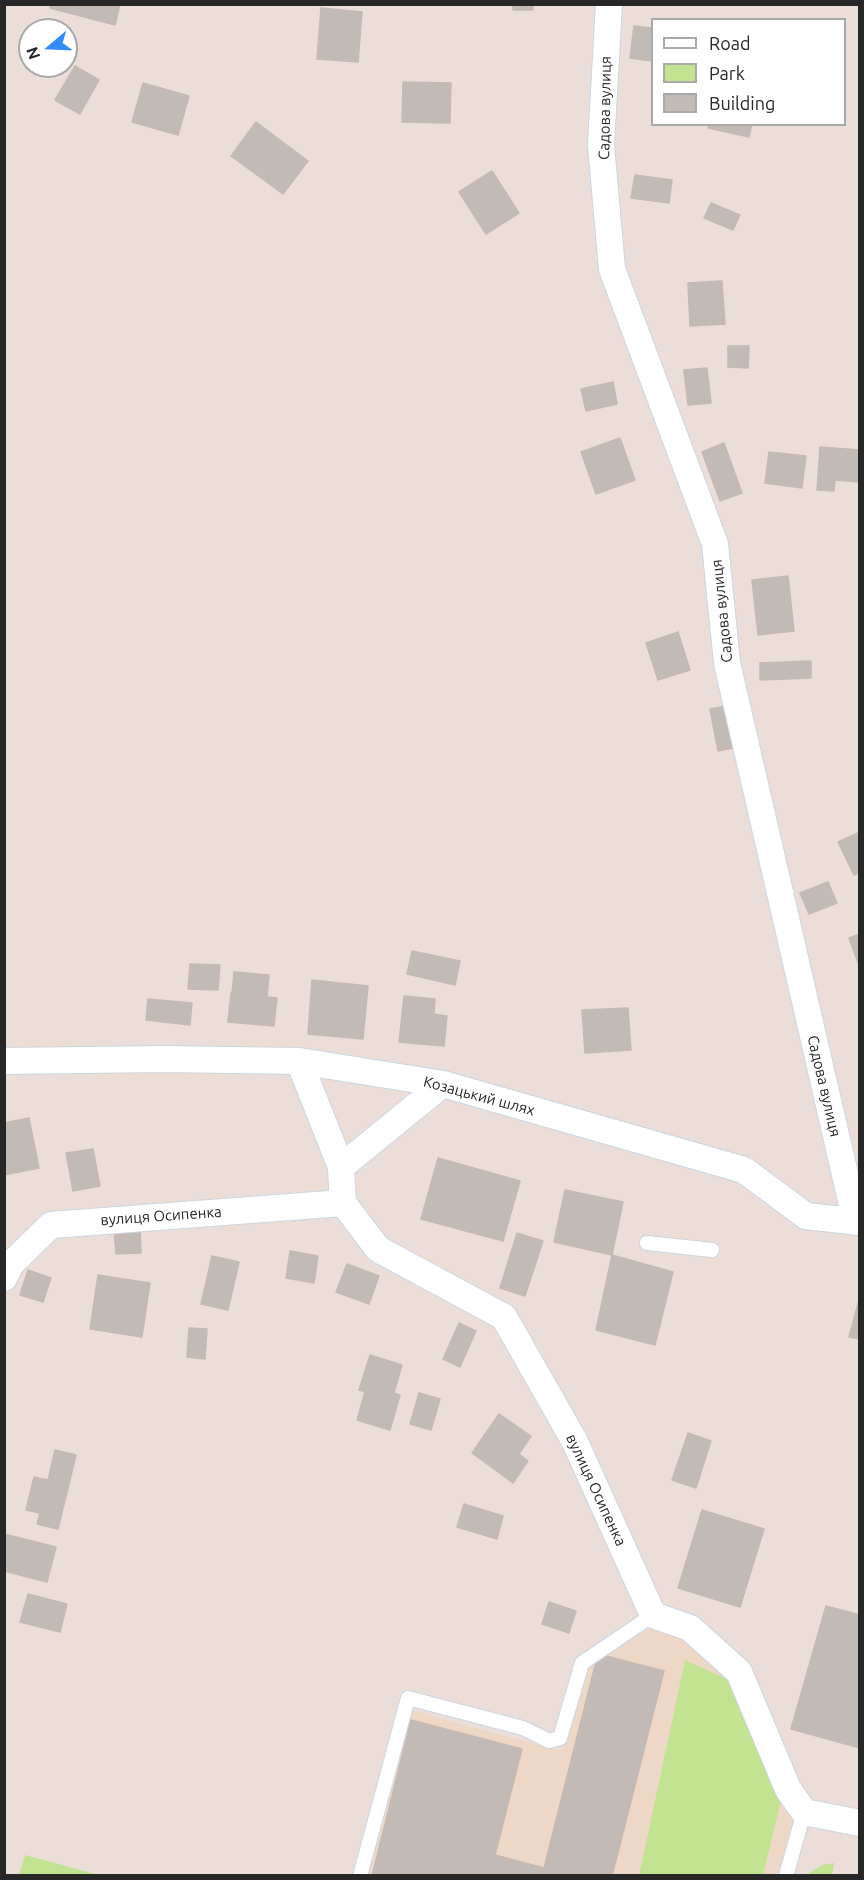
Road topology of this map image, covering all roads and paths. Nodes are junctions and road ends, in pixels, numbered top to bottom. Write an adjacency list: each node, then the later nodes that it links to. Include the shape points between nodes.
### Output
1 (609, 4): 7 (street, Садова вулиця, via 602,145 612,269 716,544 727,663)
2 (4, 1061): 3 (street, Козацький шлях)
3 (299, 1061): 4 (street, Козацький шлях); 5 (street)
4 (443, 1084): 5 (street); 7 (street, Козацький шлях, via 744,1170 806,1216)
5 (341, 1167): 6 (street)
6 (343, 1203): 10 (street, вулиця Осипенка, via 51,1225 11,1264); 11 (street, вулиця Осипенка, via 378,1249 504,1317 575,1442)
7 (858, 1222)
8 (647, 1243): 9 (lane)
9 (712, 1251)
10 (4, 1278)
11 (653, 1615): 12 (street, via 690,1628 739,1672 788,1789); 14 (lane, via 582,1663 560,1738 549,1741 523,1728 408,1698)
12 (804, 1812): 13 (street); 15 (lane)
13 (860, 1823)
14 (360, 1875)
15 (786, 1875)

